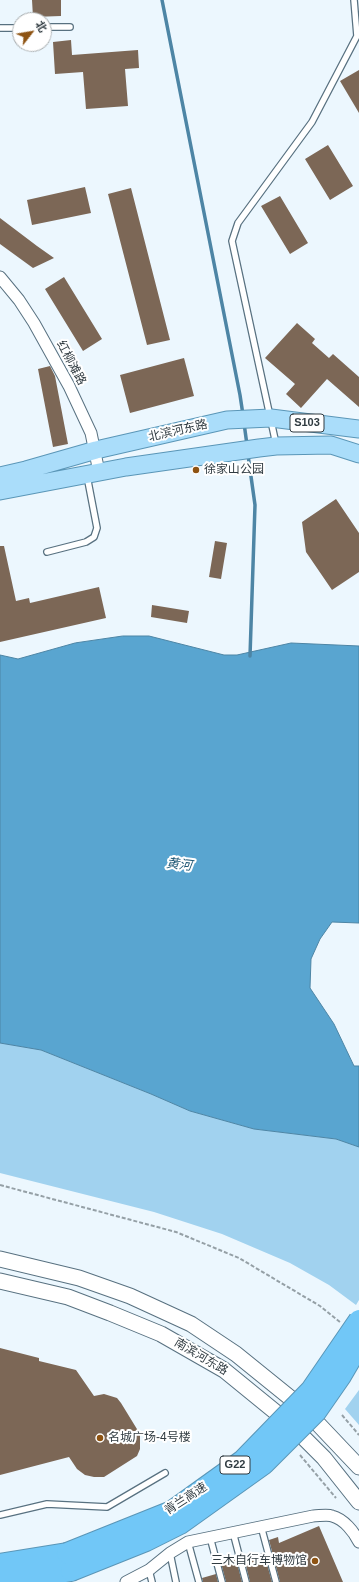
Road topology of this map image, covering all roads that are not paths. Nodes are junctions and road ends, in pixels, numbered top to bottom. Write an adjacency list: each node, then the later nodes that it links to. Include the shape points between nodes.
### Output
1 (354, 0): 7 (lane, via 357,36 312,122 238,223 232,241)
2 (70, 26): 3 (lane)
3 (52, 27)
4 (0, 28): 5 (lane)
5 (12, 28)
6 (0, 277): 10 (street, 红柳滩路, via 34,323 69,386 92,433)
7 (263, 418): 8 (main road, 北滨河东路 / S103); 9 (lane); 10 (main road, 北滨河东路, via 227,420)
8 (359, 429)
9 (276, 446): 11 (main road, S103, via 331,445); 12 (main road)
10 (96, 450): 12 (street, 红柳滩路); 13 (main road, 北滨河东路)
11 (359, 454)
12 (93, 473): 14 (main road); 15 (lane, via 96,533 86,542)
13 (0, 476)
14 (0, 491)
15 (47, 552)
16 (0, 1259): 20 (main road, 南滨河东路, via 86,1281 130,1296 191,1324 236,1354 304,1409)
17 (0, 1280): 22 (main road, 南滨河东路, via 68,1297 110,1313 162,1334 224,1370 289,1423 324,1458)
18 (351, 1322): 30 (highway, 青兰高速 / G22, bridge, via 311,1390 243,1460 172,1511)
19 (359, 1345): 30 (highway, 青兰高速 / G22, bridge, via 316,1412 264,1464 180,1524 146,1541)
20 (359, 1467)
21 (165, 1473): 23 (lane, via 108,1507 47,1504)
22 (359, 1502)
23 (0, 1515)
24 (261, 1526): 25 (street); 28 (street, via 331,1515 342,1521); 40 (lane)
25 (233, 1531): 26 (street); 39 (lane)
26 (210, 1536): 27 (street); 38 (lane)
27 (188, 1542): 29 (street); 37 (lane)
28 (359, 1542)
29 (170, 1553): 32 (street); 36 (lane)
30 (69, 1562): 31 (highway); 33 (highway)
31 (0, 1564)
32 (149, 1570): 34 (street); 35 (lane)
33 (6, 1582)
34 (127, 1582)
35 (152, 1582)
36 (176, 1582)
37 (199, 1582)
38 (222, 1582)
39 (246, 1582)
40 (276, 1582)

